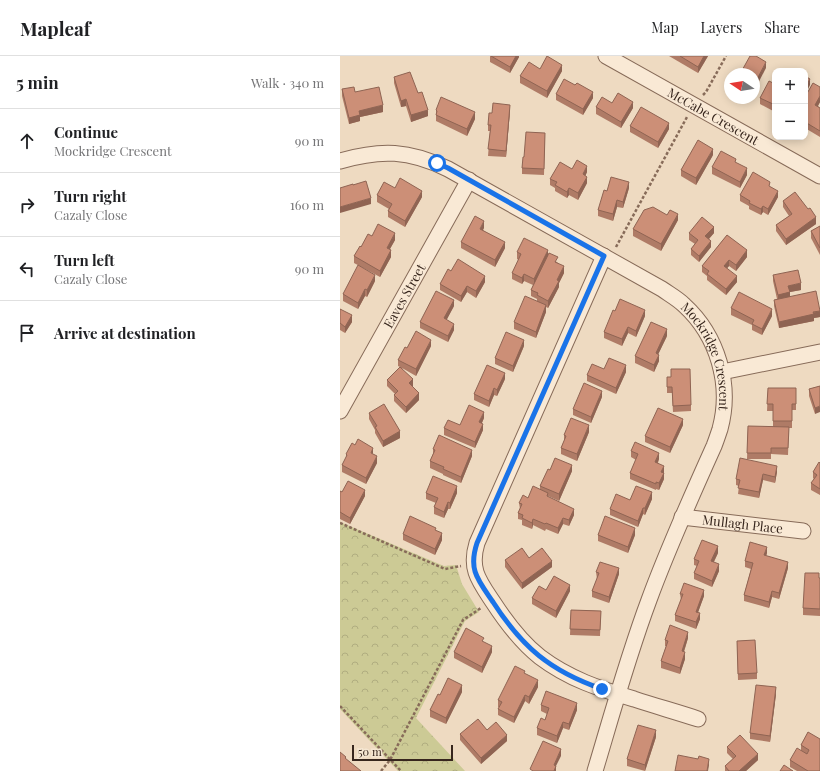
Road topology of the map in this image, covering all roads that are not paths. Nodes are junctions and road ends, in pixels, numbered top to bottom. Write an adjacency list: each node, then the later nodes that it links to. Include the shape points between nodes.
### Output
1 (606, 56): 3 (street, McCabe Crescent)
2 (340, 161): 4 (street, Mockridge Crescent, via 366,154 403,154 437,163)
3 (820, 176)
4 (469, 180): 5 (street, Mockridge Crescent); 8 (street, Eaves Street)
5 (607, 258): 7 (street, Mockridge Crescent, via 662,288 684,305 709,336); 11 (street, via 477,543 473,562 475,572 491,600 520,639 554,667 585,683)
6 (820, 352): 7 (street)
7 (722, 372): 9 (street, Mockridge Crescent, via 725,390 720,428)
8 (340, 411)
9 (682, 517): 10 (street, Mullagh Place); 11 (street, Mockridge Crescent, via 648,601)
10 (803, 531)
11 (618, 694): 12 (street); 13 (street, Mockridge Crescent)
12 (698, 719)
13 (595, 771)

